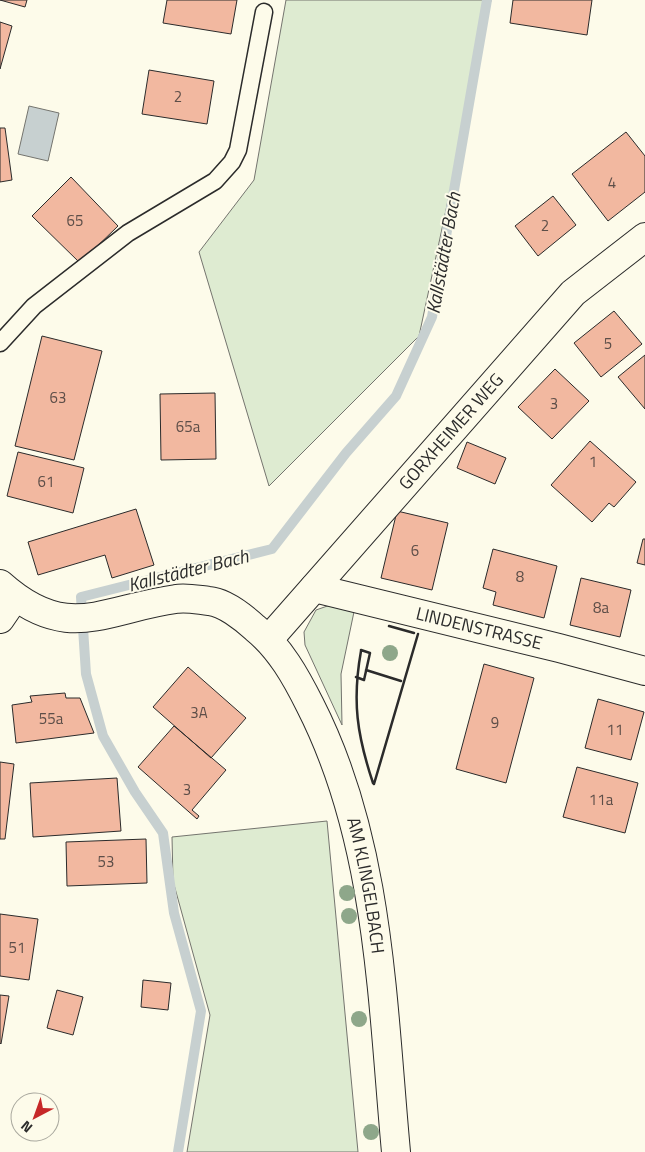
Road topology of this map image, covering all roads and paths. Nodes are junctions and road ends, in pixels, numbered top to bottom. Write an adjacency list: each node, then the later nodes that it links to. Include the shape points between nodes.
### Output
1 (264, 12): 3 (lane, via 238,150 232,162 215,181 128,233 34,306)
2 (645, 237): 4 (street, GORXHEIMER WEG, via 573,293)
3 (0, 343)
4 (314, 588): 6 (street, GORXHEIMER WEG); 7 (street, LINDENSTRASSE)
5 (5, 600): 6 (street, via 68,619 100,617 177,598 213,601 244,618)
6 (269, 639): 8 (street, AM KLINGELBACH, via 296,678 326,735 364,861 376,932)
7 (645, 671)
8 (396, 1152)

